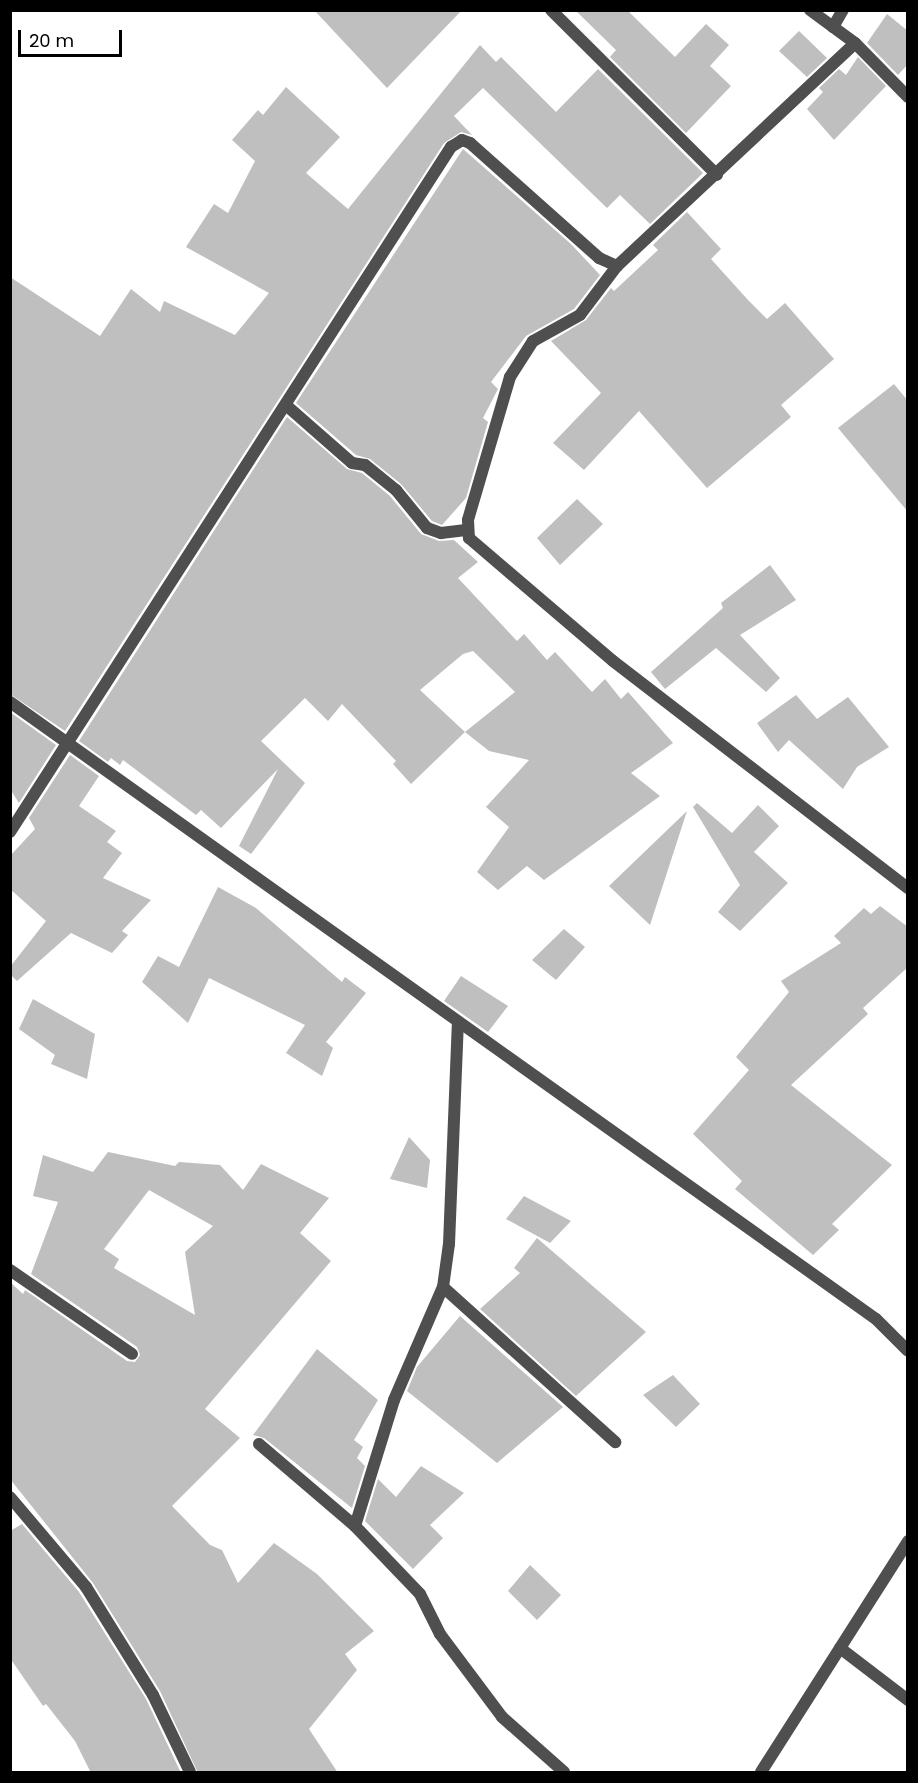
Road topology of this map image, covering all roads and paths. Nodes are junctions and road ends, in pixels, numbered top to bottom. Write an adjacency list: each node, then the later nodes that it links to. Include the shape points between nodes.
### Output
1 (551, 10): 7 (street)
2 (810, 10): 4 (street)
3 (843, 10): 4 (street)
4 (833, 27): 5 (street)
5 (855, 43): 6 (street); 7 (street)
6 (908, 98)
7 (717, 175): 8 (street)
8 (616, 266): 9 (street, via 599,258 470,143 458,142); 10 (street, via 580,315 533,341 521,356 510,377)
9 (287, 406): 10 (street, via 352,463 365,465 396,490 427,528 441,533); 12 (street)
10 (466, 530): 14 (street, via 478,548 613,661)
11 (10, 702): 12 (street)
12 (65, 743): 13 (street); 15 (street)
13 (10, 832)
14 (908, 888)
15 (458, 1022): 17 (street, via 449,1244); 18 (street, via 876,1319)
16 (10, 1270): 19 (street)
17 (443, 1287): 20 (street); 23 (street, via 394,1400)
18 (908, 1351)
19 (132, 1354)
20 (615, 1442)
21 (259, 1444): 23 (street)
22 (10, 1497): 27 (street, via 86,1587 153,1695)
23 (355, 1526): 28 (street, via 420,1594 440,1634 502,1717)
24 (908, 1541): 25 (street)
25 (840, 1648): 26 (street); 29 (street)
26 (908, 1700)
27 (190, 1773)
28 (564, 1773)
29 (761, 1773)

